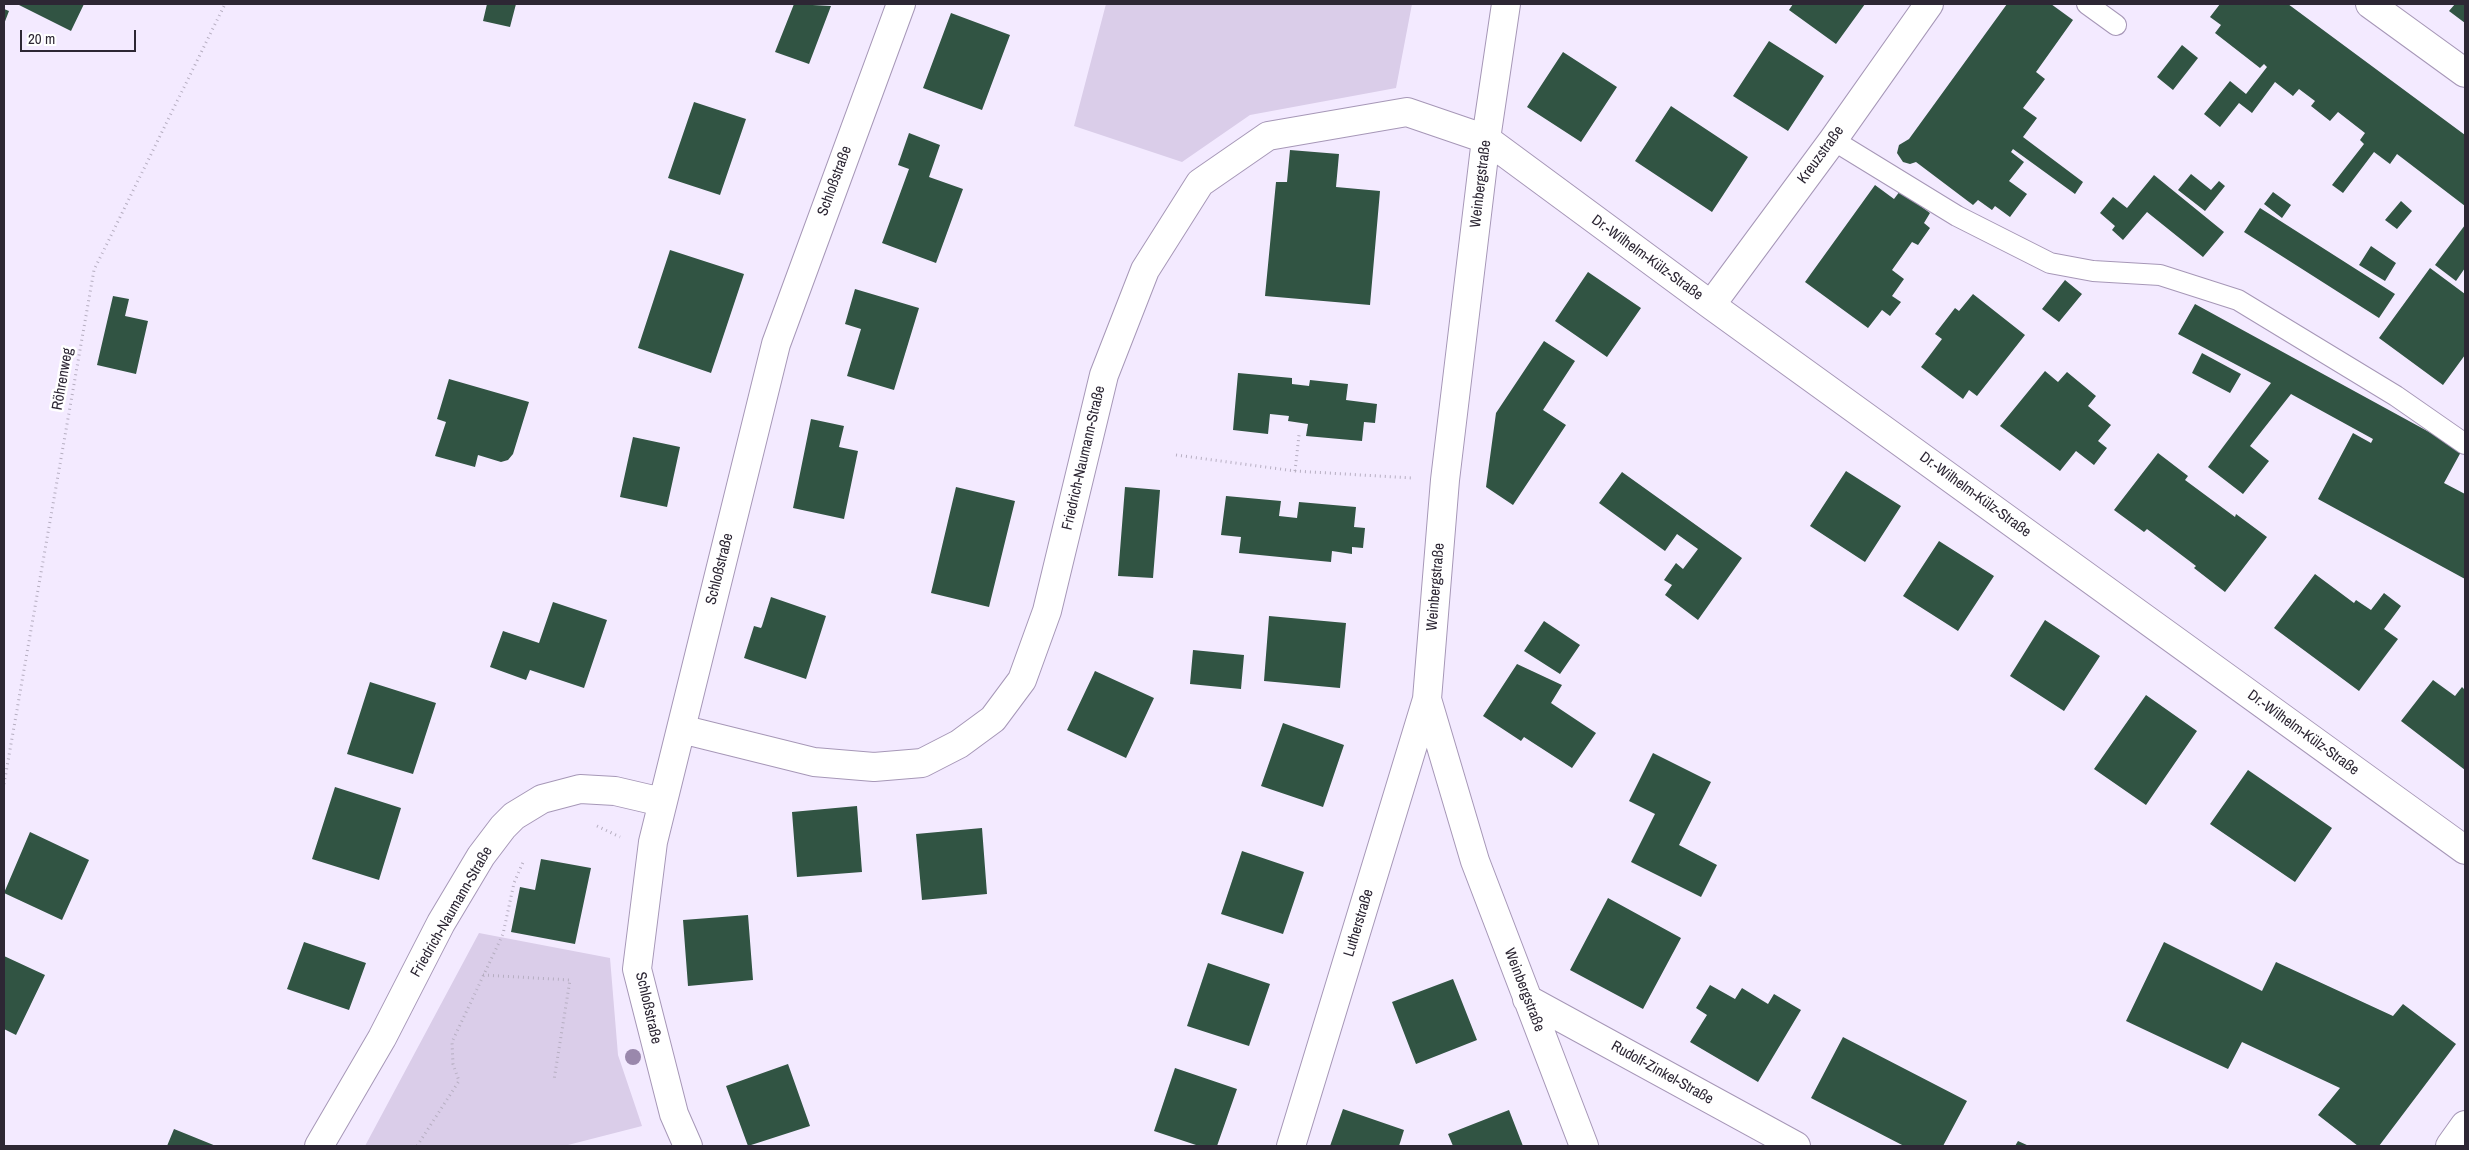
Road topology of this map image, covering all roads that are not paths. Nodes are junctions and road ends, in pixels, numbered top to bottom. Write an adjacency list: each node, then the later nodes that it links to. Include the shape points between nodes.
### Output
1 (901, 4): 13 (street, Schloßstraße, via 776,344)
2 (1506, 4): 8 (street, Weinbergstraße)
3 (1930, 4): 9 (street, Kreuzstraße)
4 (2087, 4): 6 (lane)
5 (2370, 4): 7 (street)
6 (2116, 25)
7 (2465, 73)
8 (1486, 139): 10 (street, Dr.-Wilhelm-Külz-Straße); 12 (street, Weinbergstraße, via 1445,480); 13 (street, Friedrich-Naumann-Straße, via 1407,112 1268,136 1200,183 1145,270 1104,375 1047,611 1022,680 993,719 959,744 922,763 874,766 814,762)
9 (1833, 140): 10 (street, Kreuzstraße); 11 (lane, via 1956,216 2050,263 2093,271 2160,275 2238,300 2396,396)
10 (1711, 305): 15 (street, Dr.-Wilhelm-Külz-Straße)
11 (2465, 444)
12 (1427, 699): 16 (street, Weinbergstraße, via 1474,861); 20 (street, Lutherstraße)
13 (681, 729): 14 (street, Schloßstraße)
14 (662, 802): 18 (street, Friedrich-Naumann-Straße, via 615,791 580,789 542,798 503,827 441,923 382,1038); 19 (street, Schloßstraße, via 653,842 637,969 674,1114)
15 (2465, 850)
16 (1528, 999): 21 (street, Weinbergstraße); 22 (street, Rudolf-Zinkel-Straße)
17 (2465, 1125): 23 (street)
18 (319, 1146)
19 (688, 1146)
20 (1291, 1146)
21 (1584, 1146)
22 (1796, 1146)
23 (2450, 1146)

